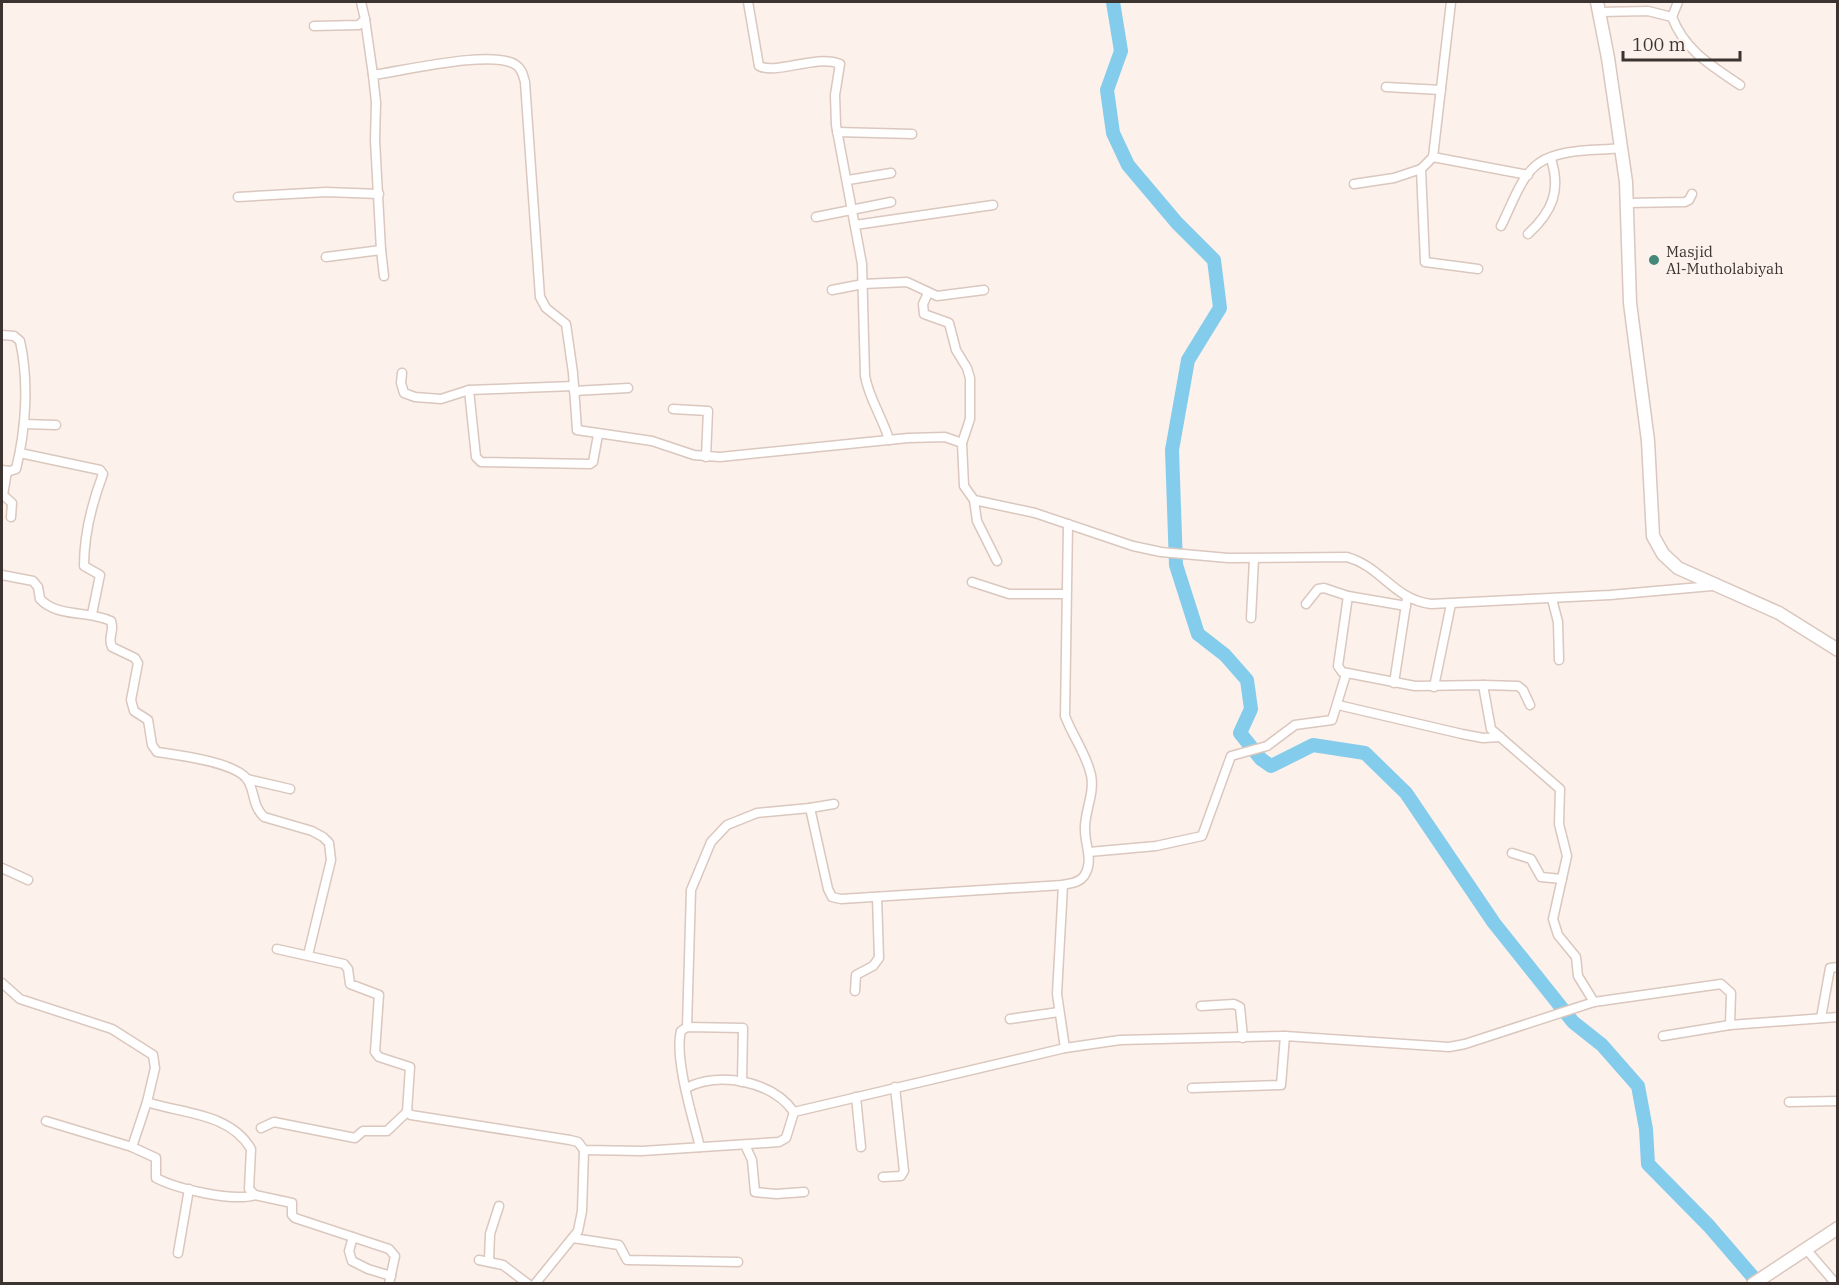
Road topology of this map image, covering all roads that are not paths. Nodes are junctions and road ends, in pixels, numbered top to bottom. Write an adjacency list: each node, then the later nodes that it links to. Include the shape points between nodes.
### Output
1 (361, 2): 7 (street)
2 (748, 2): 13 (street, via 759,66 770,69 810,62 840,64 835,95)
3 (1451, 2): 12 (street)
4 (1678, 2): 6 (street)
5 (1598, 7): 6 (street); 15 (street)
6 (1672, 17): 10 (street, via 1693,51)
7 (365, 19): 8 (street, via 359,25); 9 (street)
8 (314, 26)
9 (373, 75): 23 (street); 44 (street, via 456,60 494,59 511,63 522,72 539,288 546,309 566,324)
10 (1740, 85)
11 (1386, 87): 12 (street)
12 (1441, 90): 16 (street)
13 (837, 132): 14 (street); 21 (street)
14 (912, 134)
15 (1621, 148): 17 (street, via 1562,154); 27 (street)
16 (1433, 157): 18 (street); 20 (street)
17 (1551, 159): 20 (street, via 1539,163); 33 (street, via 1556,192)
18 (1421, 169): 22 (street); 36 (street, via 1425,262)
19 (891, 172): 21 (street)
20 (1528, 176): 32 (street)
21 (848, 180): 29 (street)
22 (1354, 184)
23 (379, 194): 25 (street, via 326,192); 34 (street)
24 (1692, 194): 27 (street, via 1684,202)
25 (238, 197)
26 (891, 202): 29 (street)
27 (1627, 203): 63 (street, via 1631,313 1650,460 1653,536 1671,563)
28 (993, 206): 31 (street)
29 (852, 209): 30 (street); 31 (street)
30 (816, 217)
31 (855, 225): 38 (street)
32 (1501, 226)
33 (1528, 234)
34 (381, 250): 35 (street); 37 (street)
35 (326, 257)
36 (1478, 269)
37 (384, 276)
38 (863, 284): 39 (street); 41 (street, via 908,282); 51 (street, via 867,393)
39 (832, 290)
40 (984, 290): 41 (street, via 944,296)
41 (928, 293): 52 (street, via 924,314 950,323 956,350 968,368 970,419)
42 (2, 335): 48 (street, via 17,338 21,345)
43 (402, 373): 46 (street, via 402,388 409,396 441,399)
44 (574, 388): 45 (street); 46 (street); 50 (street, via 575,427)
45 (628, 388)
46 (470, 390): 50 (street, via 476,457 481,462 590,464)
47 (674, 409): 54 (street, via 708,411)
48 (24, 424): 49 (street); 53 (street)
49 (56, 425)
50 (598, 435): 54 (street, via 652,441)
51 (889, 440): 52 (street, via 945,437); 54 (street)
52 (962, 443): 56 (street, via 964,486)
53 (20, 453): 55 (street, via 15,470); 70 (street, via 100,470 103,474 90,512 84,557 84,566 100,576 101,582)
54 (706, 457)
55 (4, 470): 57 (street, via 3,495 12,503)
56 (974, 500): 58 (street); 60 (street, via 977,521)
57 (10, 517)
58 (1068, 524): 59 (street, via 1161,552); 64 (street)
59 (1254, 559): 67 (street, via 1347,557 1361,562); 71 (street)
60 (997, 561)
61 (2, 575): 70 (street, via 33,581 38,586 39,599 59,611)
62 (972, 582): 64 (street, via 1009,594)
63 (1712, 586): 66 (street); 72 (street, via 1779,613)
64 (1066, 594): 85 (street, via 1065,716 1085,751 1092,778 1084,829)
65 (1348, 596): 67 (street); 68 (street, via 1318,589); 74 (street, via 1338,666)
66 (1552, 599): 69 (street); 73 (street, via 1558,622)
67 (1406, 602): 69 (street); 75 (street)
68 (1306, 604)
69 (1451, 604): 77 (street)
70 (92, 614): 81 (street, via 111,621 112,647 138,663 131,700 134,711 148,720 157,752 236,770)
71 (1251, 618)
72 (1838, 650)
73 (1559, 660)
74 (1346, 674): 75 (street); 78 (street)
75 (1394, 683): 77 (street)
76 (1483, 684): 77 (street); 79 (street, via 1518,686); 80 (street, via 1489,725)
77 (1434, 687)
78 (1338, 705): 80 (street, via 1462,734); 85 (street, via 1332,720 1295,725 1279,740 1256,751 1231,756 1202,836 1156,846)
79 (1530, 705)
80 (1500, 737): 88 (street, via 1560,789 1560,829 1567,850)
81 (247, 779): 82 (street); 93 (street, via 258,811 264,817 312,831 329,843 331,860)
82 (290, 789)
83 (834, 804): 84 (street)
84 (810, 808): 91 (street, via 832,897); 104 (street, via 757,813 728,825 711,842 691,890)
85 (1089, 852): 90 (street, via 1082,879)
86 (1512, 854): 88 (street, via 1531,859 1542,877)
87 (2, 868): 89 (street)
88 (1562, 879): 97 (street, via 1553,912 1554,925 1576,957 1578,976)
89 (28, 880)
90 (1064, 885): 91 (street); 99 (street, via 1057,967)
91 (877, 897): 96 (street, via 879,958 856,975)
92 (277, 949): 93 (street)
93 (308, 956): 117 (street, via 344,964 350,984 379,995 375,1052 379,1057 410,1067)
94 (1838, 967): 101 (street, via 1830,968)
95 (2, 983): 115 (street, via 20,999 112,1029 153,1055 155,1068)
96 (855, 991)
97 (1594, 1002): 103 (street, via 1721,984 1731,993); 105 (street, via 1449,1047)
98 (1201, 1006): 107 (street, via 1240,1007)
99 (1059, 1012): 102 (street); 108 (street)
100 (1838, 1017): 101 (street)
101 (1821, 1018): 103 (street)
102 (1010, 1019)
103 (1730, 1025): 106 (street)
104 (687, 1027): 109 (street, via 743,1028); 111 (street, via 681,1031 679,1040)
105 (1285, 1036): 107 (street); 112 (street, via 1281,1085)
106 (1663, 1036)
107 (1243, 1038): 108 (street, via 1134,1039)
108 (1065, 1048): 110 (street)
109 (742, 1082): 111 (street, via 708,1081); 118 (street, via 771,1090)
110 (895, 1087): 113 (street); 126 (street, via 904,1172 901,1176)
111 (686, 1088): 123 (street)
112 (1192, 1088)
113 (856, 1097): 118 (street); 124 (street)
114 (1838, 1101): 116 (street)
115 (147, 1102): 122 (street); 129 (street, via 218,1121 242,1136 251,1149 248,1186)
116 (1789, 1102)
117 (407, 1112): 120 (street, via 387,1131 363,1131 355,1138 274,1122); 125 (street, via 417,1118 570,1140 578,1142)
118 (794, 1112): 121 (street, via 783,1141)
119 (45, 1121): 122 (street)
120 (261, 1128)
121 (746, 1145): 123 (street); 128 (street, via 752,1160 754,1192)
122 (132, 1147): 127 (street, via 156,1158 156,1178)
123 (700, 1147): 125 (street)
124 (861, 1147)
125 (584, 1150): 133 (street, via 580,1224)
126 (883, 1177)
127 (189, 1189): 129 (street, via 241,1197); 135 (street)
128 (804, 1192)
129 (255, 1195): 132 (street, via 290,1202 293,1217)
130 (499, 1206): 137 (street, via 490,1234)
131 (1838, 1228): 134 (street)
132 (353, 1237): 139 (street, via 349,1251 352,1261); 139 (street, via 393,1252)
133 (573, 1238): 138 (street, via 619,1245 627,1260); 142 (street)
134 (1806, 1249): 140 (street); 143 (street)
135 (178, 1253)
136 (479, 1260): 137 (street)
137 (489, 1260): 141 (street, via 503,1265)
138 (738, 1262)
139 (390, 1280)
140 (1758, 1281)
141 (528, 1284)
142 (535, 1284)
143 (1836, 1284)

